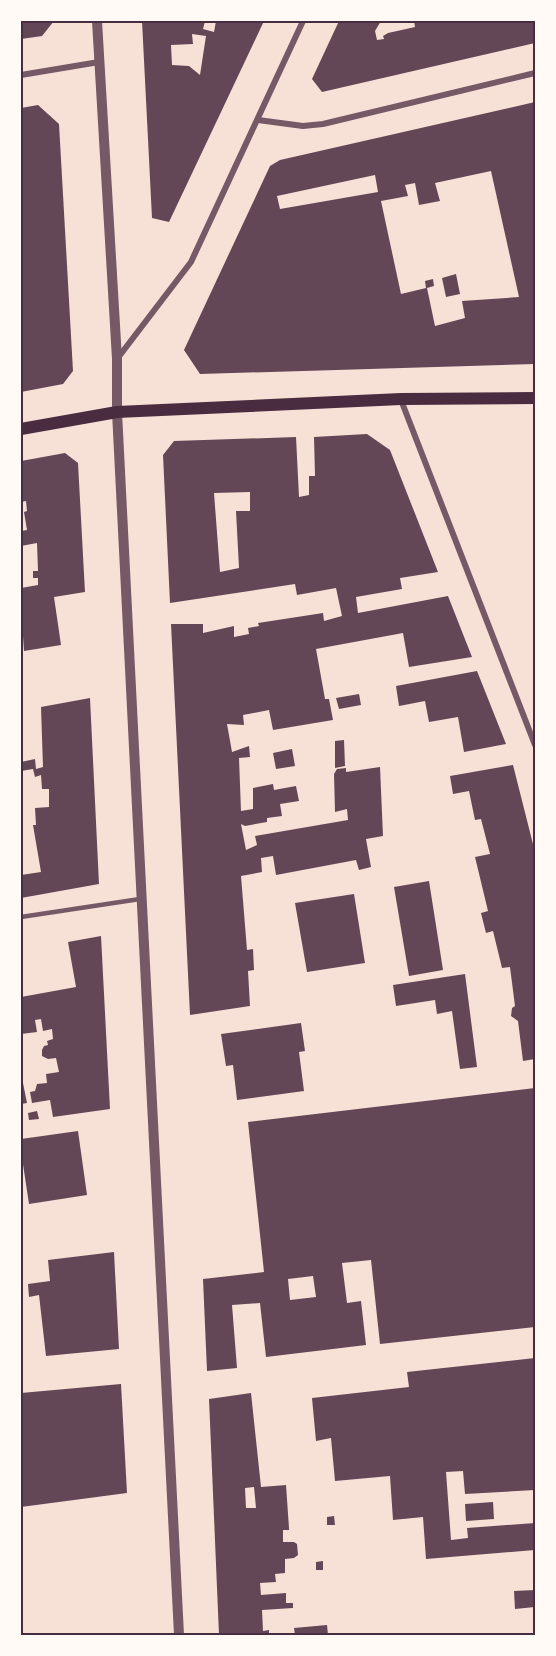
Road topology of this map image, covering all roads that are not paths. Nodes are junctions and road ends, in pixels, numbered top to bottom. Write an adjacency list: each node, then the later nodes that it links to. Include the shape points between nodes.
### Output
1 (97, 21): 3 (street)
2 (303, 21): 6 (street)
3 (99, 62): 5 (street); 7 (street)
4 (535, 73): 6 (street, via 323,124 303,126)
5 (21, 75)
6 (258, 120): 7 (street, via 191,262)
7 (117, 359): 10 (street)
8 (535, 398): 9 (main road)
9 (401, 399): 10 (main road); 12 (street)
10 (117, 412): 11 (main road); 13 (street)
11 (21, 429)
12 (535, 746)
13 (143, 899): 14 (lane); 15 (street)
14 (21, 917)
15 (179, 1635)

